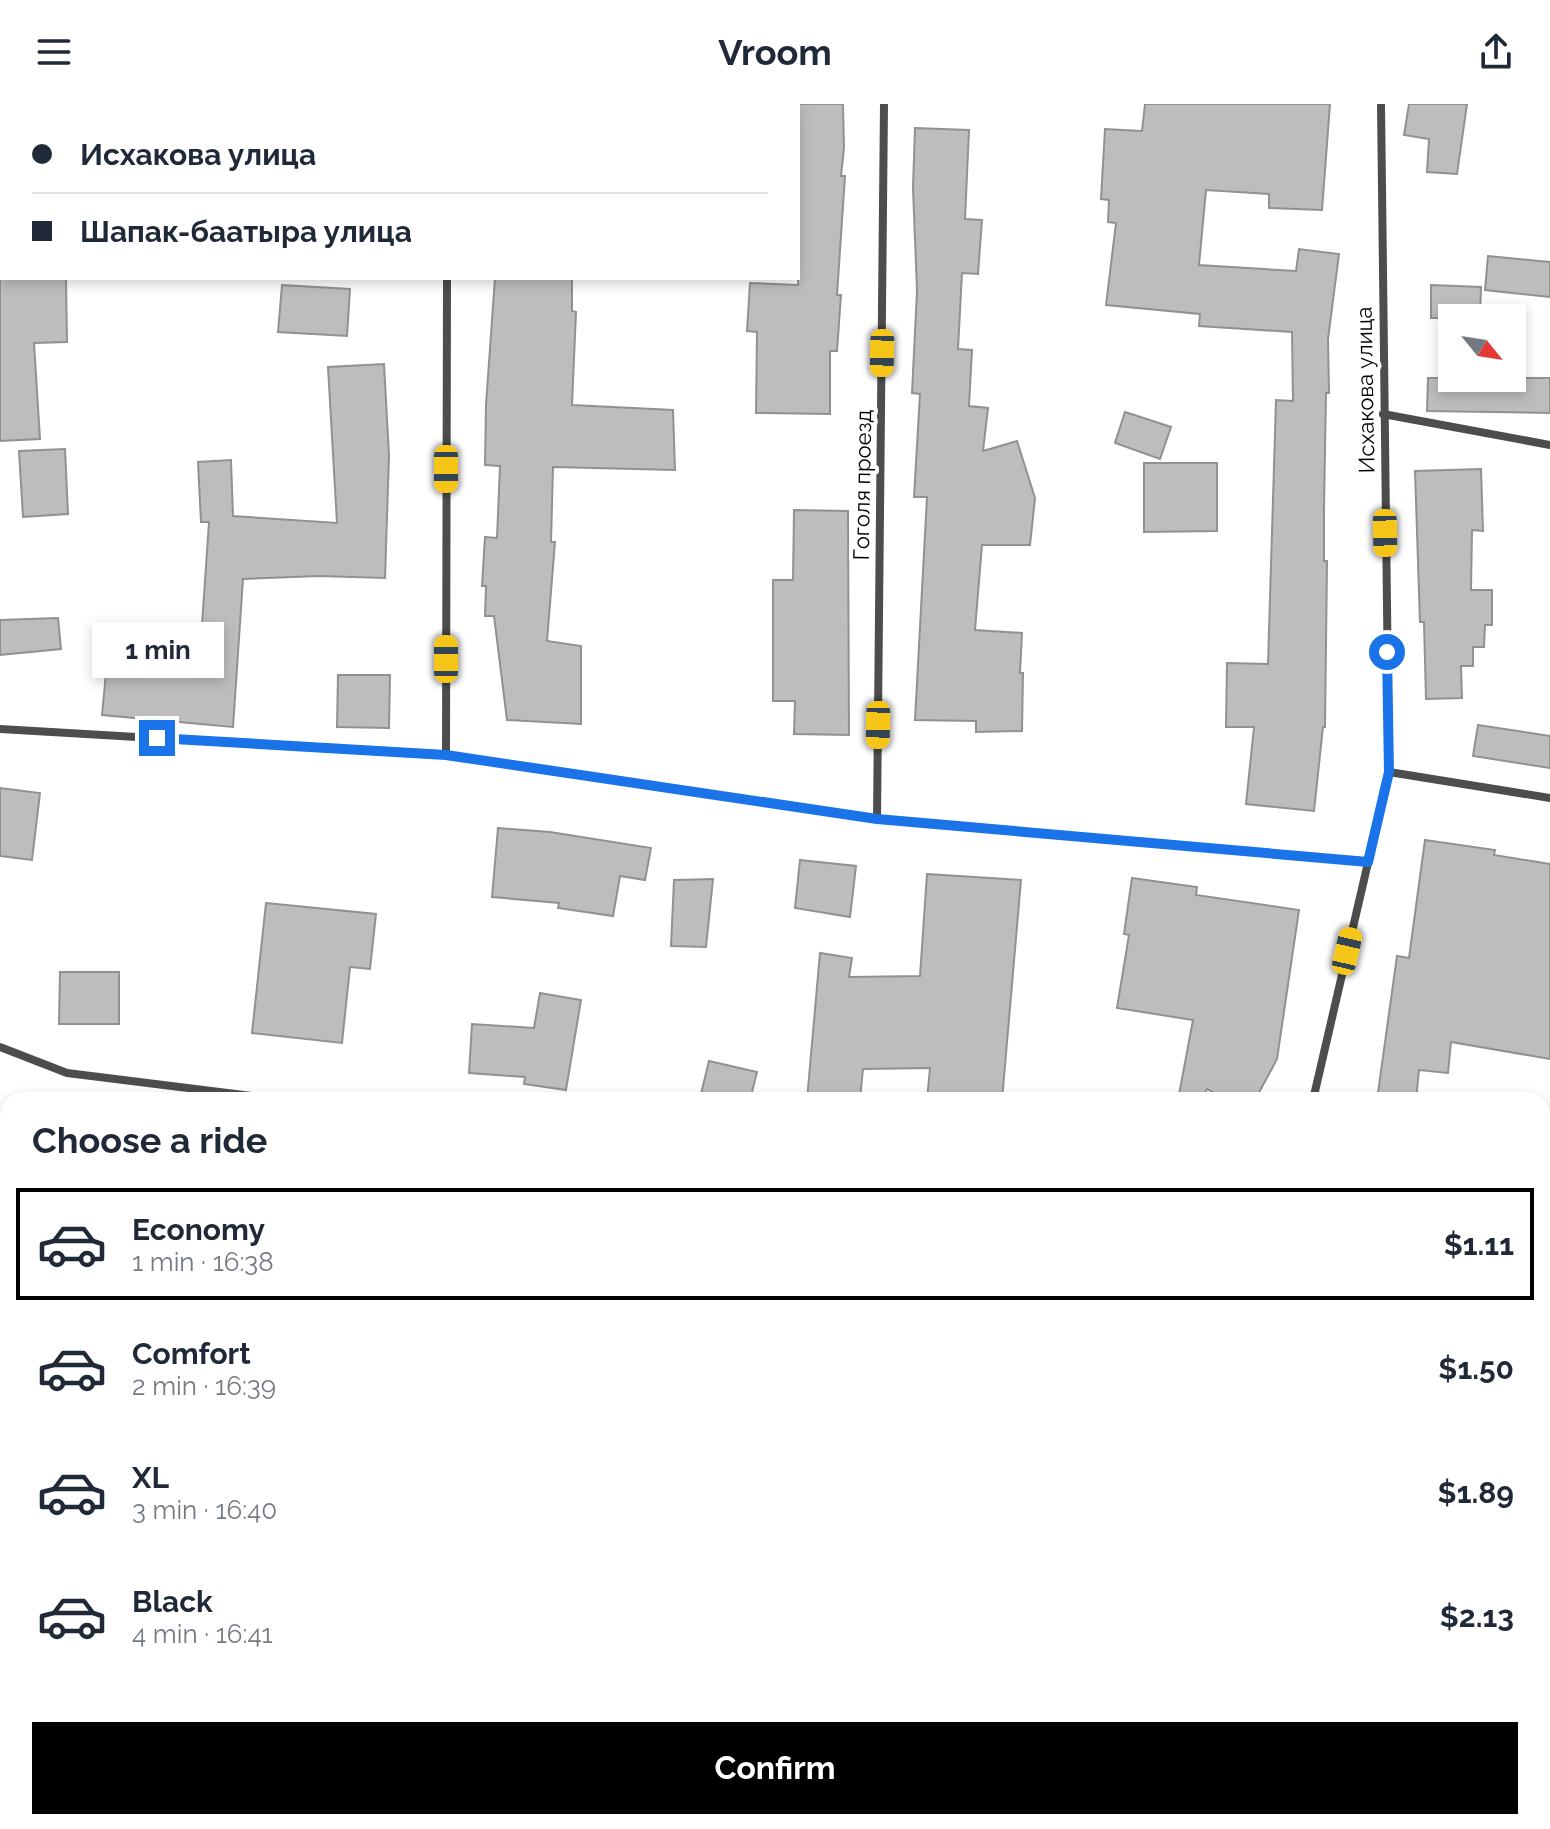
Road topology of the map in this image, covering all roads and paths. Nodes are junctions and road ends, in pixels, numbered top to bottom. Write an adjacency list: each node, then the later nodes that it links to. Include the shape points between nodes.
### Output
1 (884, 104): 10 (street, Гоголя проезд)
2 (1381, 104): 4 (street, Исхакова улица)
3 (447, 280): 7 (street)
4 (1383, 414): 5 (street); 8 (street, Исхакова улица)
5 (1550, 445)
6 (0, 729): 7 (street)
7 (446, 755): 10 (street)
8 (1389, 772): 9 (street); 11 (street, Исхакова улица)
9 (1550, 798)
10 (877, 819): 11 (street)
11 (1368, 862): 14 (street, Исхакова улица)
12 (0, 1047): 13 (street, via 67,1073)
13 (220, 1092)
14 (1315, 1092)

